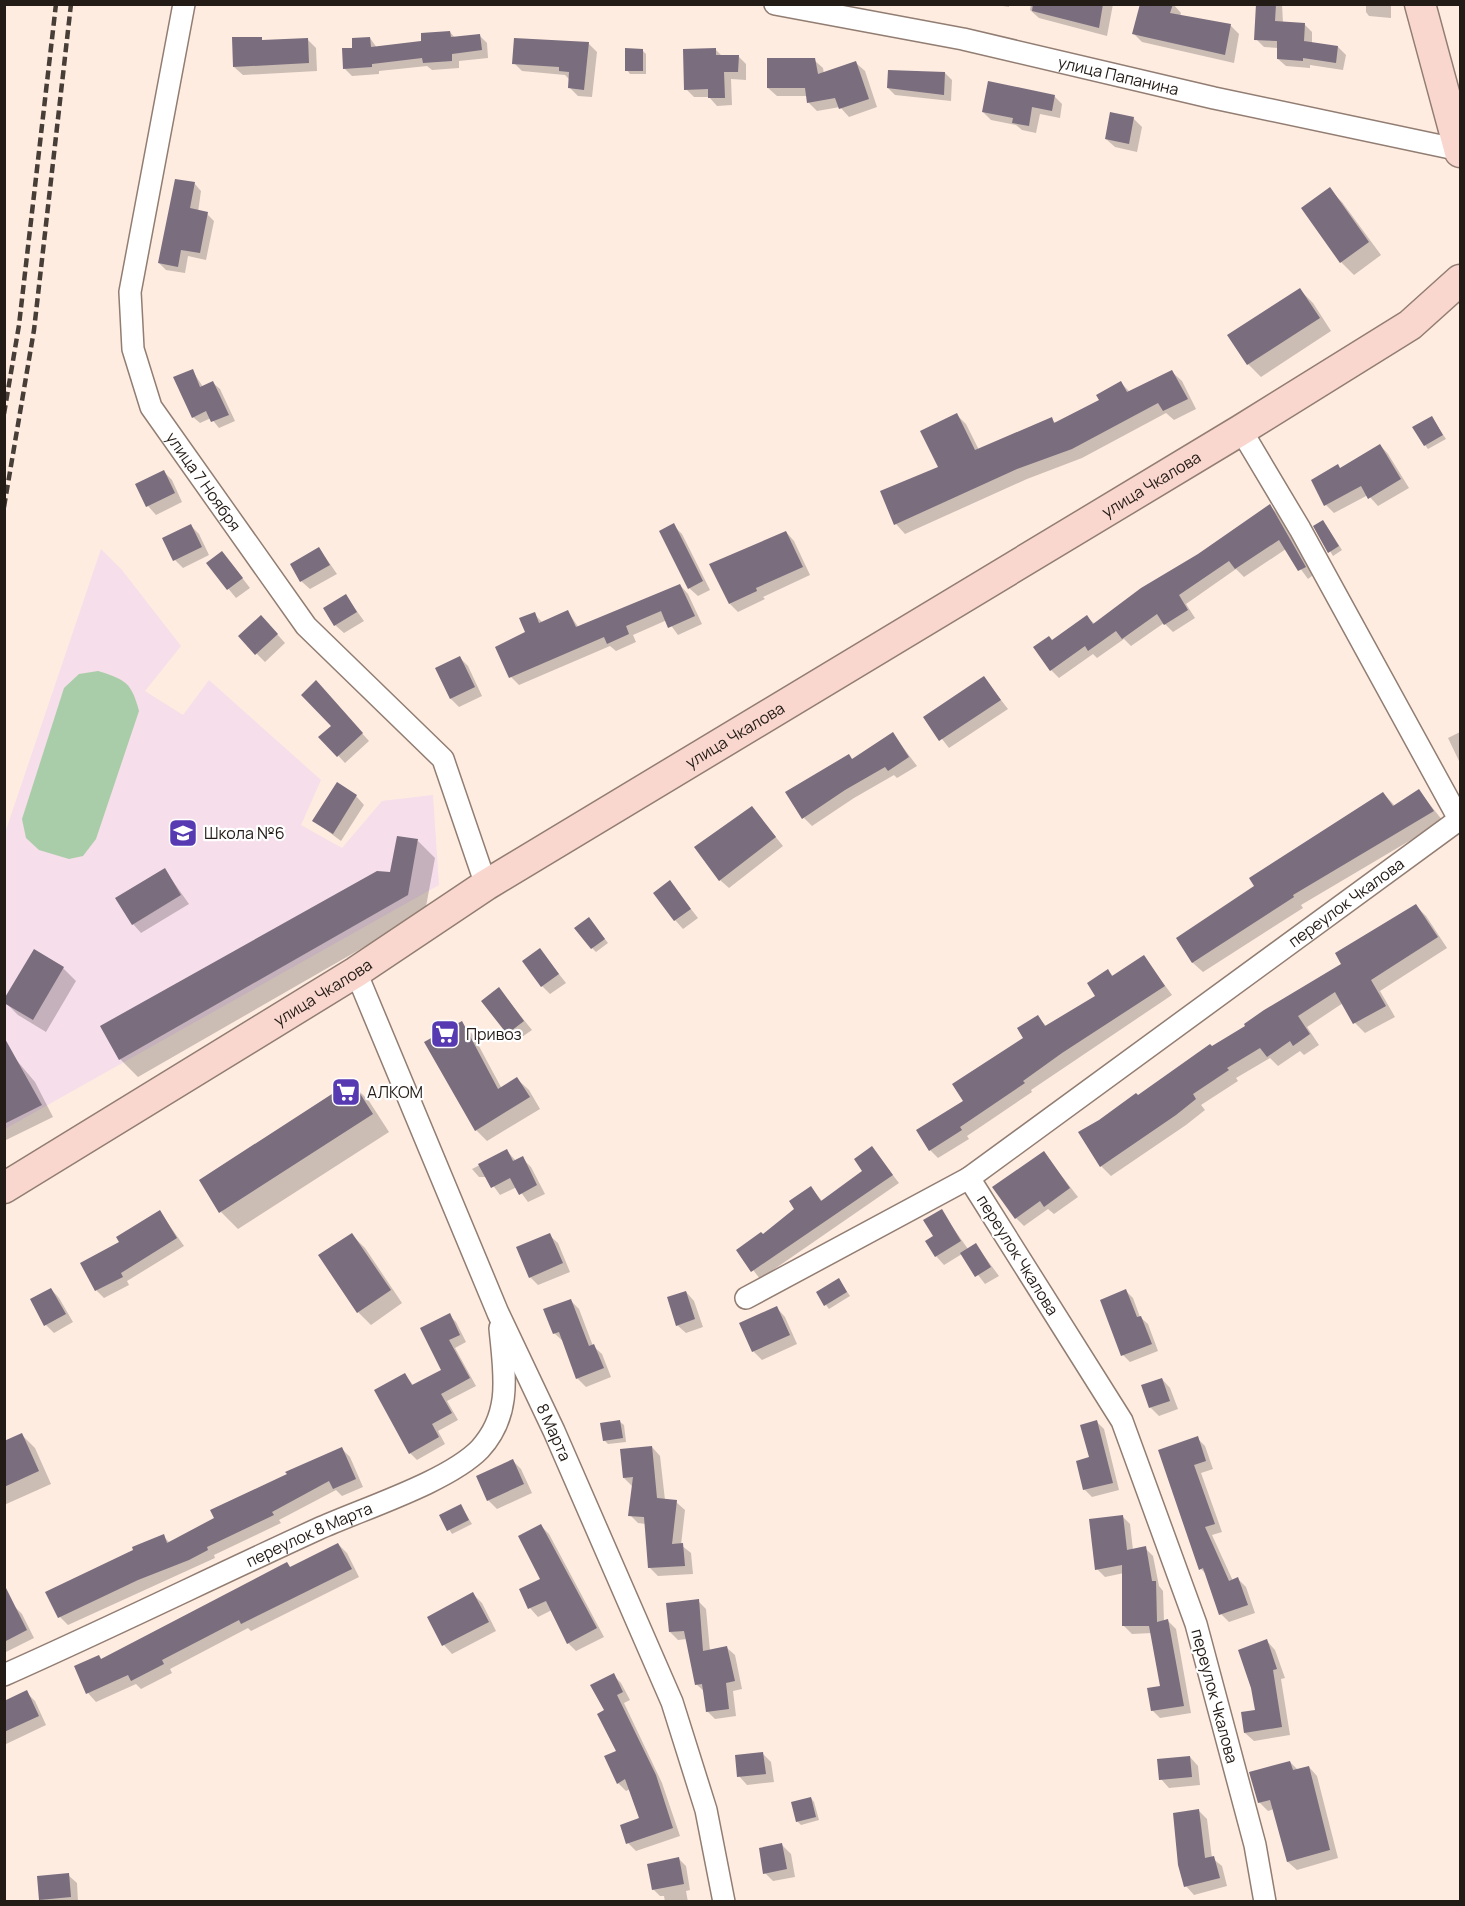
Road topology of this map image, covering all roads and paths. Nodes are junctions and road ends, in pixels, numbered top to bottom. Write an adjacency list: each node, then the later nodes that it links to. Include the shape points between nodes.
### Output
1 (183, 4): 8 (street, улица 7 Ноября, via 130,292 133,349 151,407 306,626 442,759)
2 (775, 4): 4 (street, улица Папанина, via 963,39)
3 (1420, 4): 4 (street)
4 (1460, 151)
5 (1461, 280): 6 (street, улица Чкалова, via 1410,325)
6 (1241, 430): 7 (street, переулок Чкалова); 8 (street, улица Чкалова)
7 (1460, 819): 10 (street, переулок Чкалова)
8 (486, 885): 9 (street, улица Чкалова)
9 (356, 972): 11 (street, улица Чкалова); 13 (street, 8 Марта)
10 (969, 1179): 12 (street); 16 (street, переулок Чкалова, via 1122,1421 1196,1624 1254,1845)
11 (4, 1188)
12 (746, 1298)
13 (498, 1312): 14 (street, переулок 8 Марта, via 506,1392 497,1421 480,1448 448,1473); 15 (street, 8 Марта, via 672,1702 706,1810)
14 (4, 1675)
15 (724, 1902)
16 (1265, 1902)

